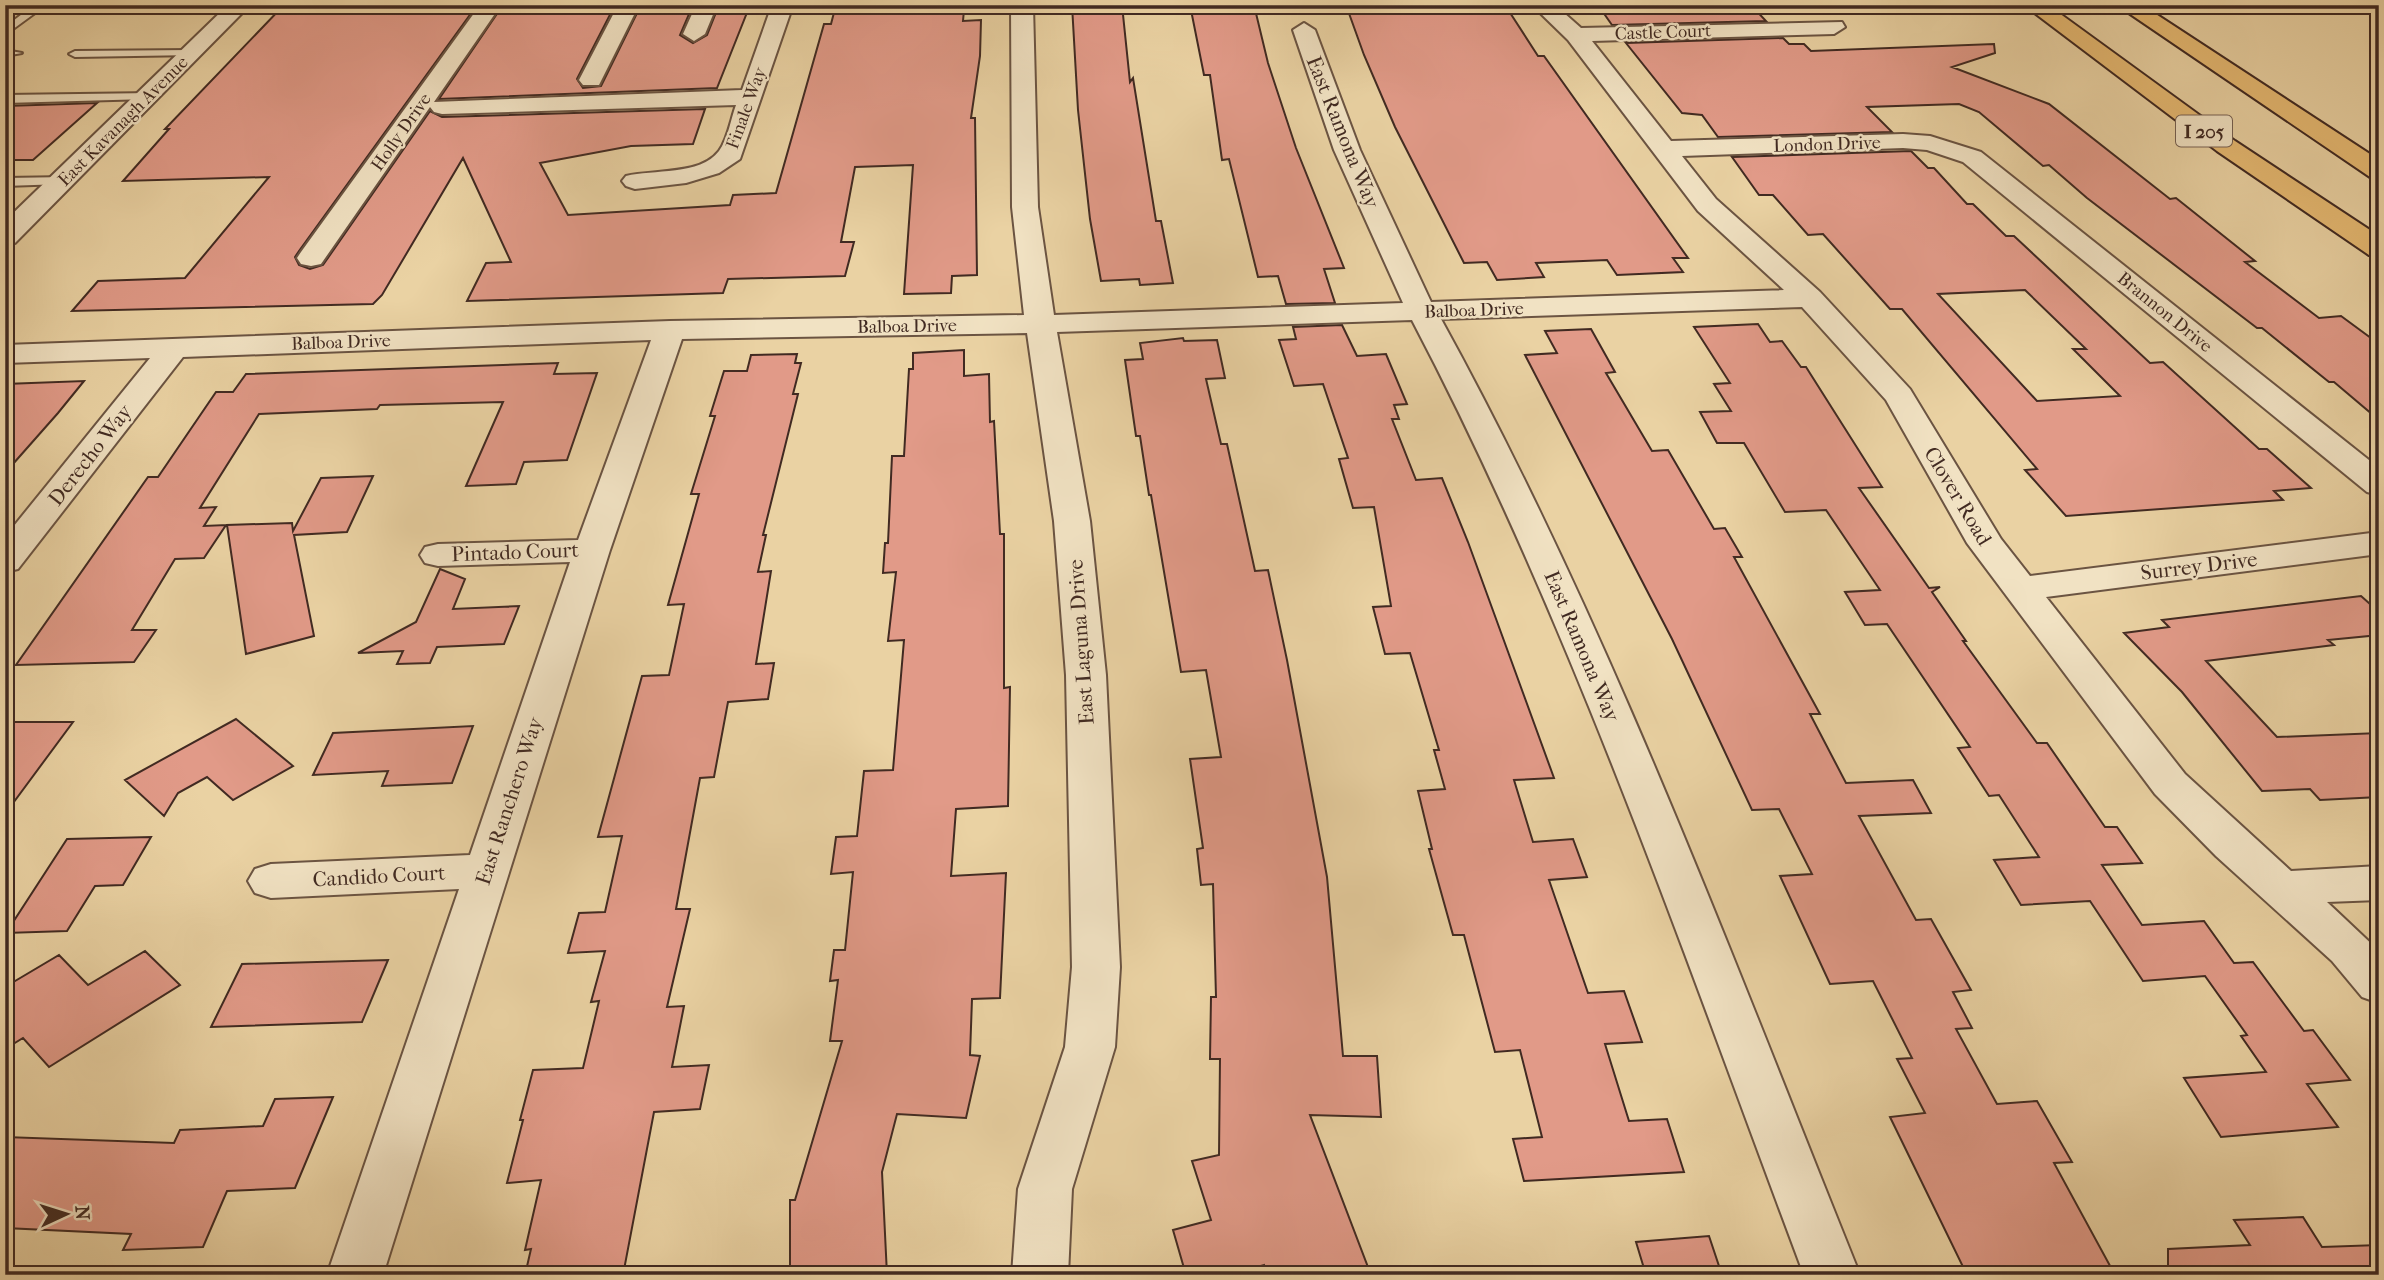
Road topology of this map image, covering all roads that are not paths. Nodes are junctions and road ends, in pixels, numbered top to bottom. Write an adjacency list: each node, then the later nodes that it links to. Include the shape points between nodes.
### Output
1 (41, 5): 13 (lane)
2 (240, 5): 16 (street, East Kavanagh Avenue)
3 (491, 5): 31 (street, Holly Drive)
4 (629, 5): 18 (street)
5 (707, 5): 14 (street)
6 (783, 5): 20 (street, Finale Way)
7 (1021, 5): 34 (street, East Laguna Drive, via 1025,207)
8 (1542, 5): 15 (street, Clover Road)
9 (2034, 5): 30 (highway, I 205, via 2226,146)
10 (2127, 5): 25 (highway)
11 (1833, 27): 15 (street, Castle Court)
12 (1304, 30): 33 (street, East Ramona Way, via 1347,150)
13 (5, 32)
14 (694, 34)
15 (1576, 35): 23 (street, Clover Road)
16 (191, 53): 17 (lane); 19 (street, East Kavanagh Avenue)
17 (75, 54)
18 (590, 80)
19 (149, 95): 21 (lane); 26 (street, East Kavanagh Avenue)
20 (751, 97): 22 (street, Holly Drive); 27 (street, Finale Way, via 732,154 720,164 697,174)
21 (5, 99)
22 (442, 107)
23 (1664, 149): 24 (street, London Drive, via 1930,143 1956,149); 32 (street, Clover Road, via 1707,205)
24 (1984, 166): 38 (street, Brannon Drive)
25 (2379, 172)
26 (63, 180): 28 (lane); 29 (street, East Kavanagh Avenue)
27 (635, 181)
28 (5, 182)
29 (5, 237)
30 (2379, 248)
31 (311, 258)
32 (1810, 298): 33 (street, Balboa Drive); 43 (street, Clover Road, via 1899,396 1984,543)
33 (1422, 312): 34 (street, Balboa Drive); 51 (street, East Ramona Way, via 1476,412 1560,593 1646,796)
34 (1042, 324): 35 (street, Balboa Drive); 50 (street, East Laguna Drive, via 1072,521 1085,663 1096,967 1090,1047 1045,1189)
35 (670, 330): 36 (street, Balboa Drive); 40 (street, East Ranchero Way)
36 (174, 348): 37 (street, Balboa Drive); 42 (street, Derecho Way)
37 (5, 354)
38 (2379, 485)
39 (2379, 543): 43 (street, Surrey Drive)
40 (592, 550): 41 (street, Pintado Court); 44 (street, East Ranchero Way)
41 (438, 555)
42 (5, 561)
43 (2019, 589): 47 (street, Clover Road, via 2170,784)
44 (486, 871): 45 (street, Candido Court); 49 (street, East Ranchero Way)
45 (271, 881)
46 (2379, 883): 47 (street)
47 (2283, 888): 48 (street, Clover Road, via 2349,948)
48 (2379, 984)
49 (355, 1275)
50 (1040, 1275)
51 (1832, 1275)

